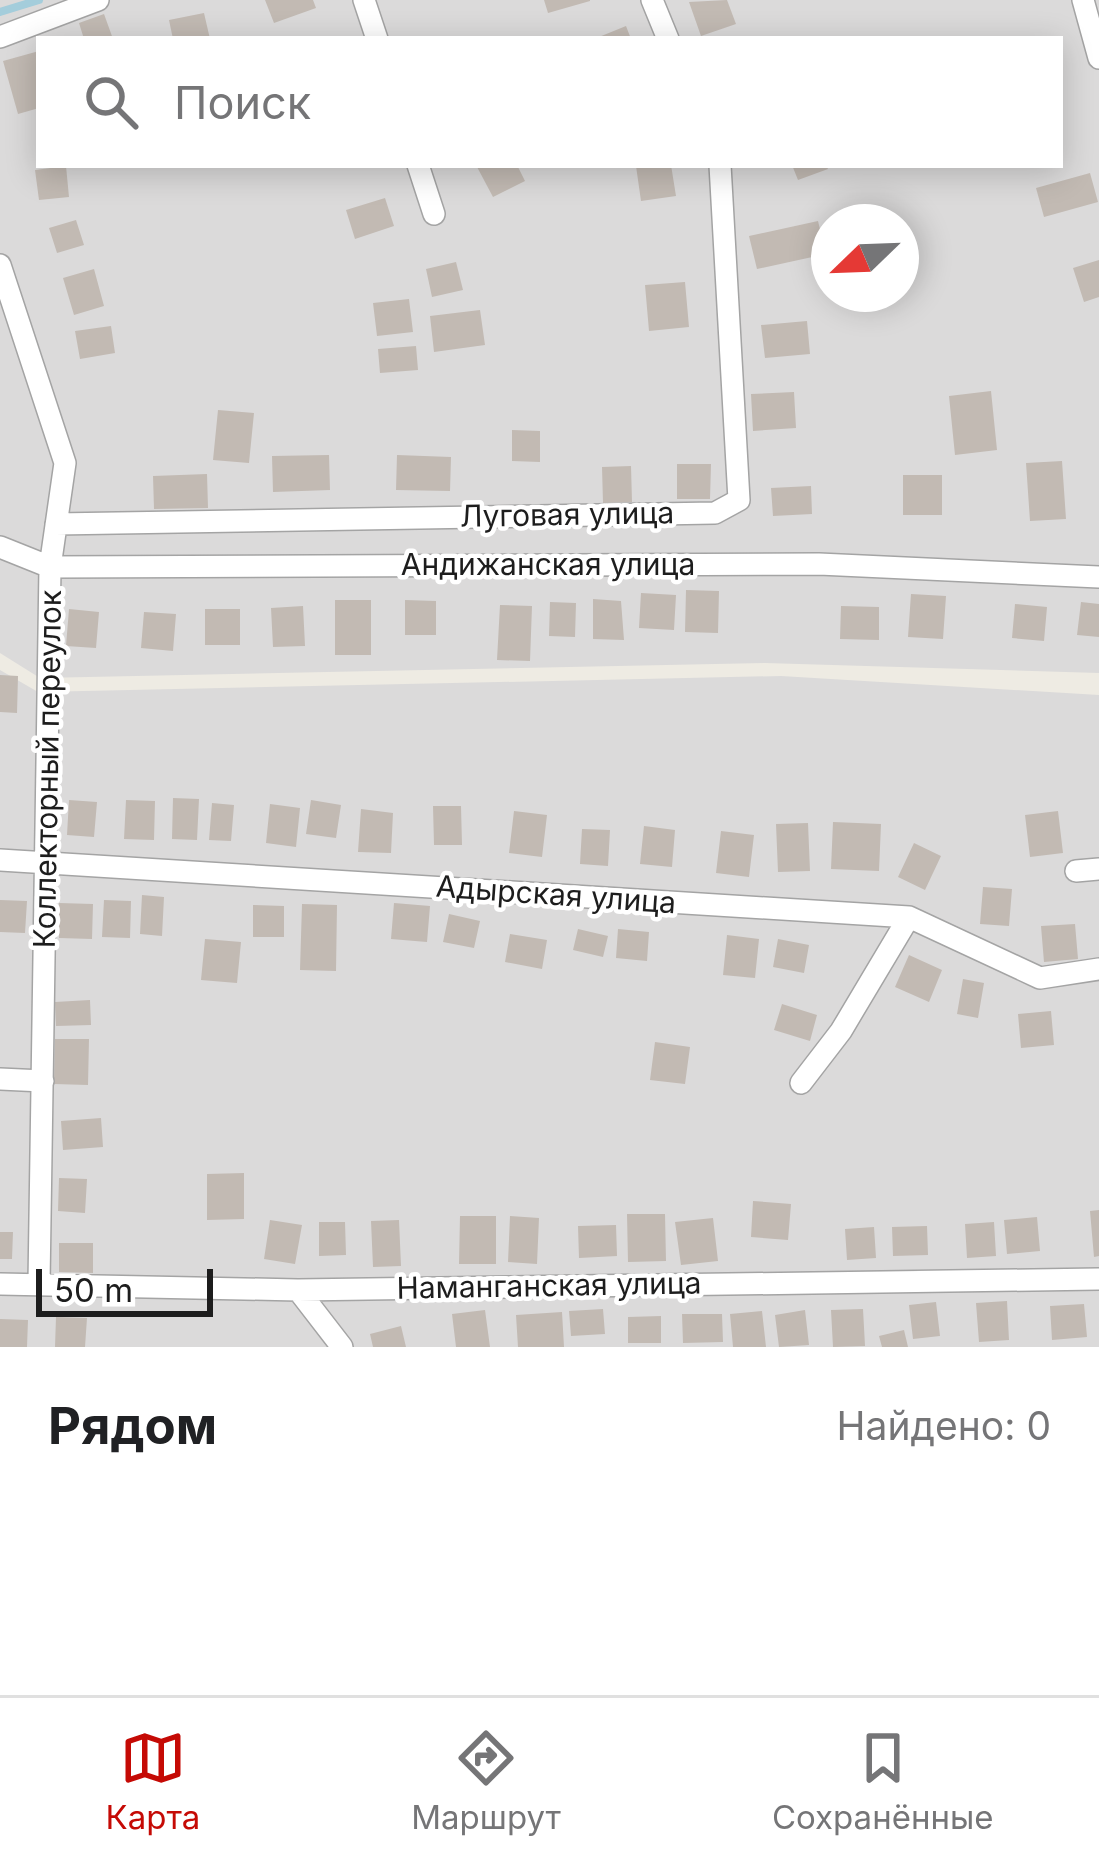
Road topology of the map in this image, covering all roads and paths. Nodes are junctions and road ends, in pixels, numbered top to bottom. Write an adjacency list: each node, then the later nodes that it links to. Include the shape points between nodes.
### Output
1 (98, 0): 7 (street)
2 (364, 0): 5 (street)
3 (652, 0): 6 (street)
4 (1083, 0): 8 (street)
5 (376, 36)
6 (667, 36)
7 (0, 37)
8 (1099, 58)
9 (419, 168): 11 (street)
10 (719, 168): 13 (street, Луговая улица, via 739,500 715,513)
11 (434, 214)
12 (0, 266): 13 (street, Коллекторный переулок, via 64,463)
13 (56, 524): 15 (street, Коллекторный переулок)
14 (0, 547): 15 (street, Андижанская улица)
15 (50, 567): 16 (street, Андижанская улица, via 818,563); 18 (street, Коллекторный переулок)
16 (1099, 577)
17 (0, 860): 18 (street, Адырская улица)
18 (48, 863): 19 (street, Адырская улица); 22 (street, Коллекторный переулок)
19 (909, 917): 20 (street, Адырская улица, via 1040,978); 23 (street)
20 (1099, 969)
21 (0, 1079): 22 (street)
22 (43, 1081): 25 (street, Коллекторный переулок)
23 (801, 1083)
24 (1099, 1279): 27 (street, Наманганская улица)
25 (39, 1283): 26 (street, Наманганская улица); 27 (street, Наманганская улица)
26 (0, 1284)
27 (298, 1290): 28 (street)
28 (343, 1347)

